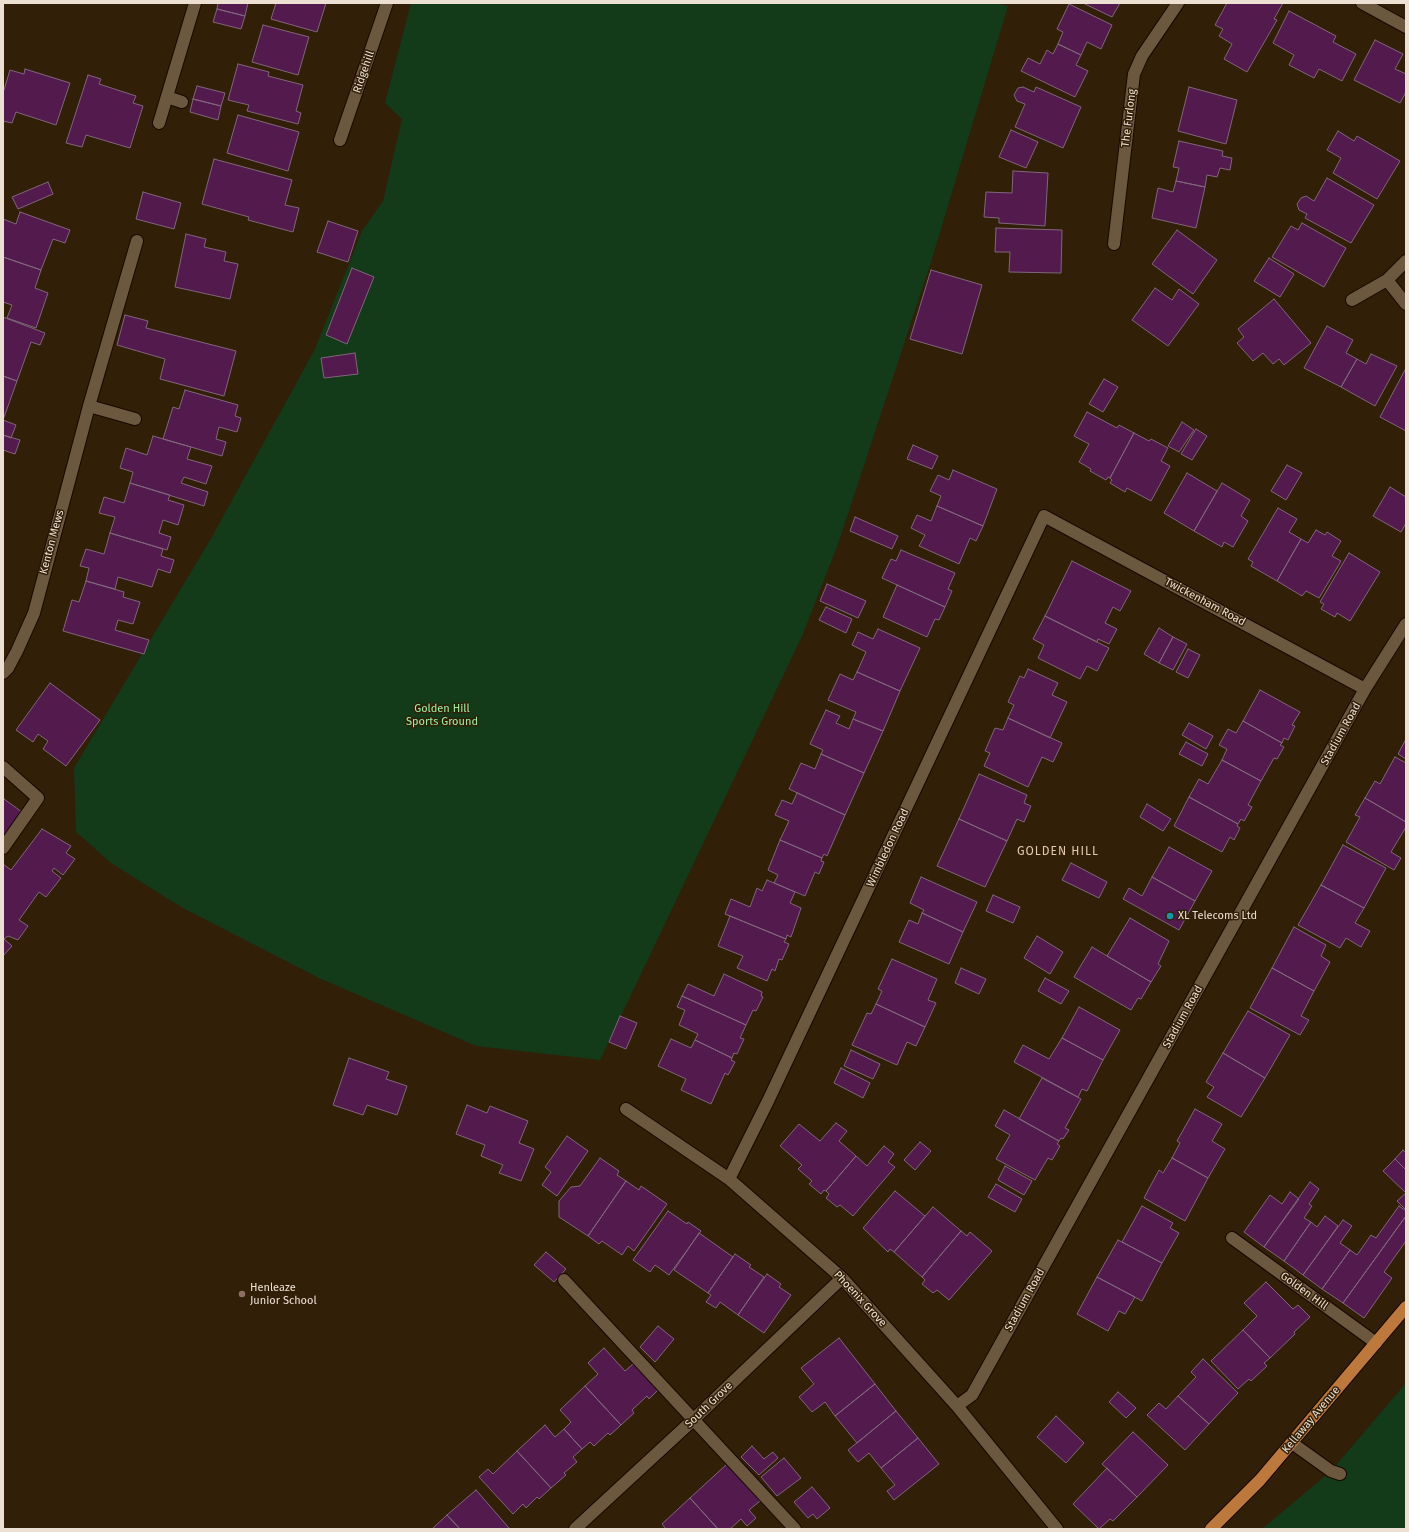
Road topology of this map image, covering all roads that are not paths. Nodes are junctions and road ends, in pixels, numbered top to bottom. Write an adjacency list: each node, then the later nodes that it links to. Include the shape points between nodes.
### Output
1 (195, 3): 6 (street)
2 (387, 3): 9 (street, Ridgehill)
3 (1178, 3): 11 (street, The Furlong, via 1142,56 1134,74)
4 (1362, 3): 5 (street)
5 (1406, 27)
6 (167, 97): 7 (street); 8 (street)
7 (182, 102)
8 (159, 123)
9 (340, 140)
10 (137, 241): 16 (street, Kenton Mews)
11 (1114, 244)
12 (1406, 261): 13 (street)
13 (1387, 280): 14 (street); 15 (street)
14 (1352, 300)
15 (1406, 304)
16 (89, 406): 17 (street); 20 (street, Kenton Mews, via 34,613 17,651)
17 (135, 419)
18 (1044, 516): 21 (street, Twickenham Road); 25 (street, Wimbledon Road)
19 (1406, 624): 21 (street, Stadium Road)
20 (3, 673)
21 (1365, 689): 31 (street, Stadium Road, via 972,1395)
22 (3, 767): 23 (street, via 38,798)
23 (3, 848)
24 (626, 1109): 25 (street, Phoenix Grove)
25 (729, 1179): 27 (street, Phoenix Grove)
26 (1232, 1238): 30 (street, Golden Hill)
27 (842, 1278): 31 (street, Phoenix Grove); 32 (street, South Grove)
28 (564, 1280): 32 (street)
29 (1406, 1307): 30 (main road, Kellaway Avenue)
30 (1376, 1343): 33 (main road, Kellaway Avenue)
31 (957, 1406): 37 (street, Phoenix Grove)
32 (693, 1420): 35 (street, South Grove); 36 (street)
33 (1292, 1443): 34 (street, via 1331,1472); 38 (main road, Kellaway Avenue, via 1260,1480)
34 (1340, 1474)
35 (575, 1529)
36 (795, 1529)
37 (1057, 1529)
38 (1211, 1529)

